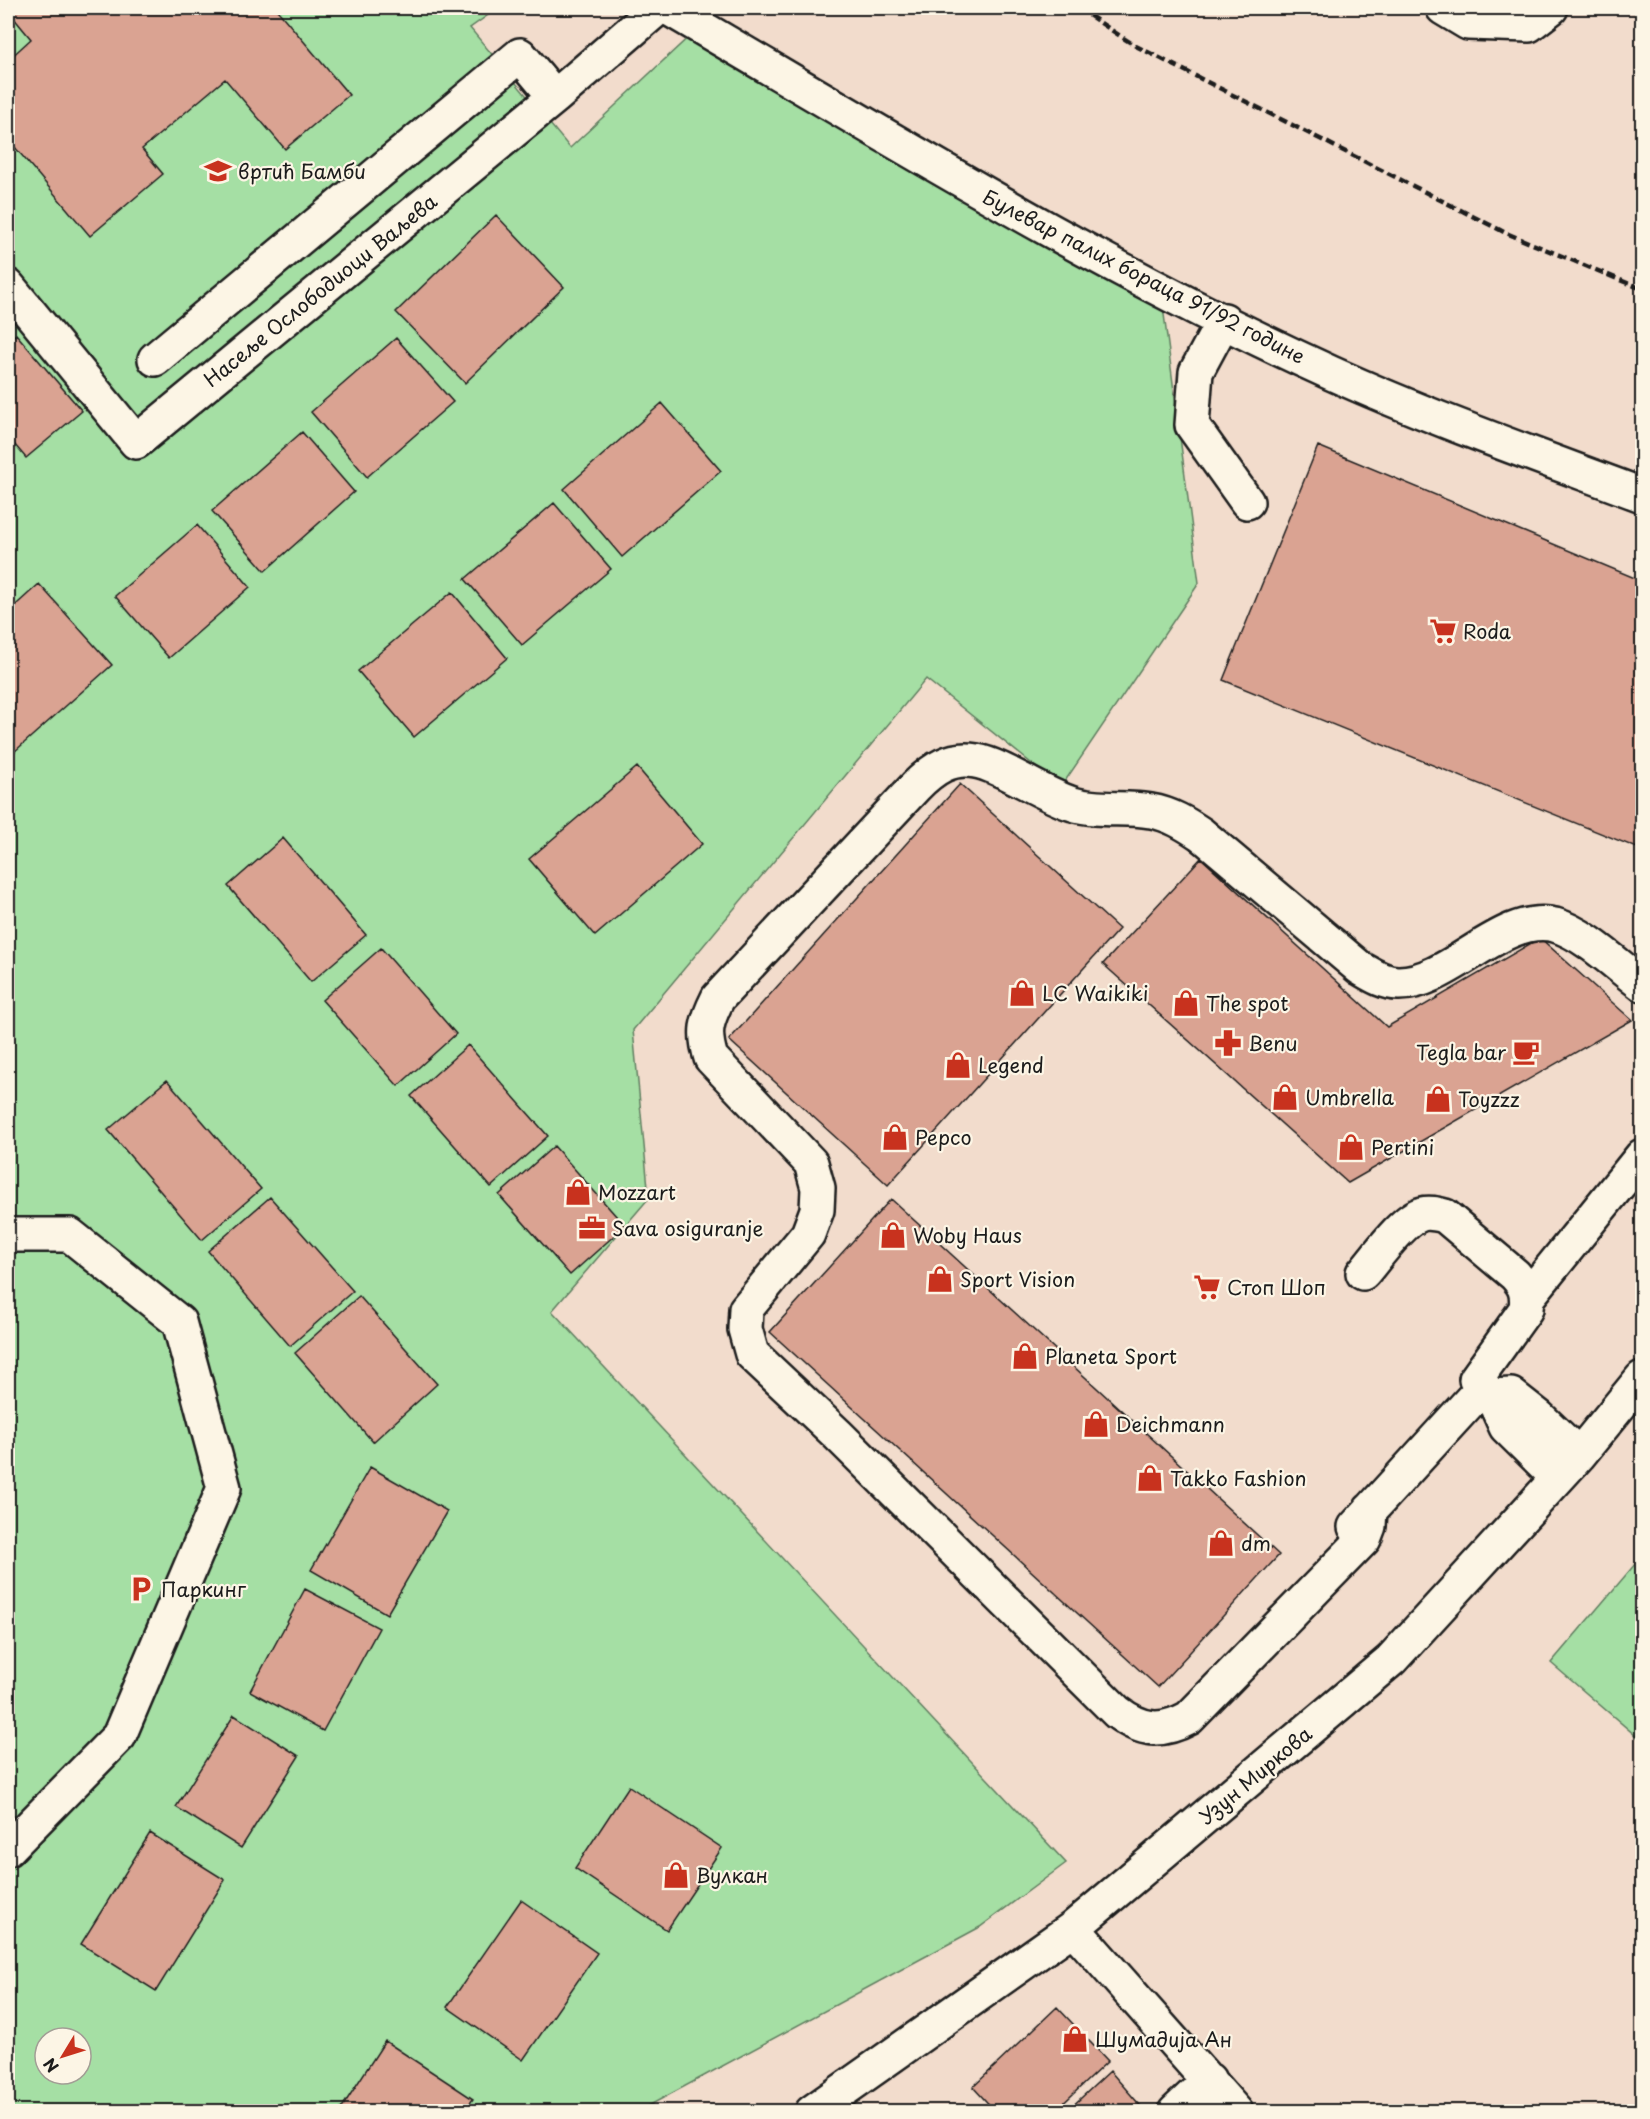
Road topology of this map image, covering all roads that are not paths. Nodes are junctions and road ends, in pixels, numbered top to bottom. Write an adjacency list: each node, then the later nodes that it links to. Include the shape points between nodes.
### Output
1 (658, 8): 5 (street, Насеље Ослободиоци Ваљева)
2 (668, 8): 7 (street, Булевар палих бораца 91/92 године, via 975,188)
3 (1443, 8): 4 (street, via 1468,23 1529,25)
4 (1551, 8)
5 (555, 97): 6 (street, Насеље Ослободиоци Ваљева, via 136,442); 8 (street, via 520,55)
6 (8, 286)
7 (1224, 320): 9 (street, Булевар палих бораца 91/92 године, via 1330,372 1442,420); 10 (street, via 1196,372 1192,425)
8 (156, 359)
9 (1642, 495)
10 (1247, 502)
11 (1642, 984): 19 (street, via 1573,932 1538,924 1518,929 1418,981 1397,984 1379,980 1179,819 1151,811 1077,806 977,761 955,760 934,768 916,786 714,1005 707,1020 705,1040 711,1058 811,1163 818,1188 817,1210 808,1234 746,1309 745,1329 752,1354 1117,1712 1131,1722 1152,1728 1171,1728 1189,1719 1364,1539)
12 (1642, 1156): 15 (street)
13 (8, 1235): 21 (street, via 70,1235 179,1322 224,1488 119,1736)
14 (1363, 1273): 15 (street, via 1410,1220 1432,1212 1445,1216 1515,1275 1525,1285)
15 (1528, 1297): 17 (street, via 1520,1319 1476,1379)
16 (1642, 1378): 18 (street, Узун Миркова)
17 (1488, 1391): 18 (street, via 1517,1400); 19 (street)
18 (1569, 1466): 22 (street, Узун Миркова, via 1391,1660)
19 (1370, 1510): 20 (street)
20 (1346, 1537)
21 (8, 1849)
22 (1073, 1928): 23 (street); 24 (street, Узун Миркова)
23 (1209, 2080): 25 (street); 26 (street)
24 (812, 2112)
25 (1175, 2112)
26 (1236, 2112)

